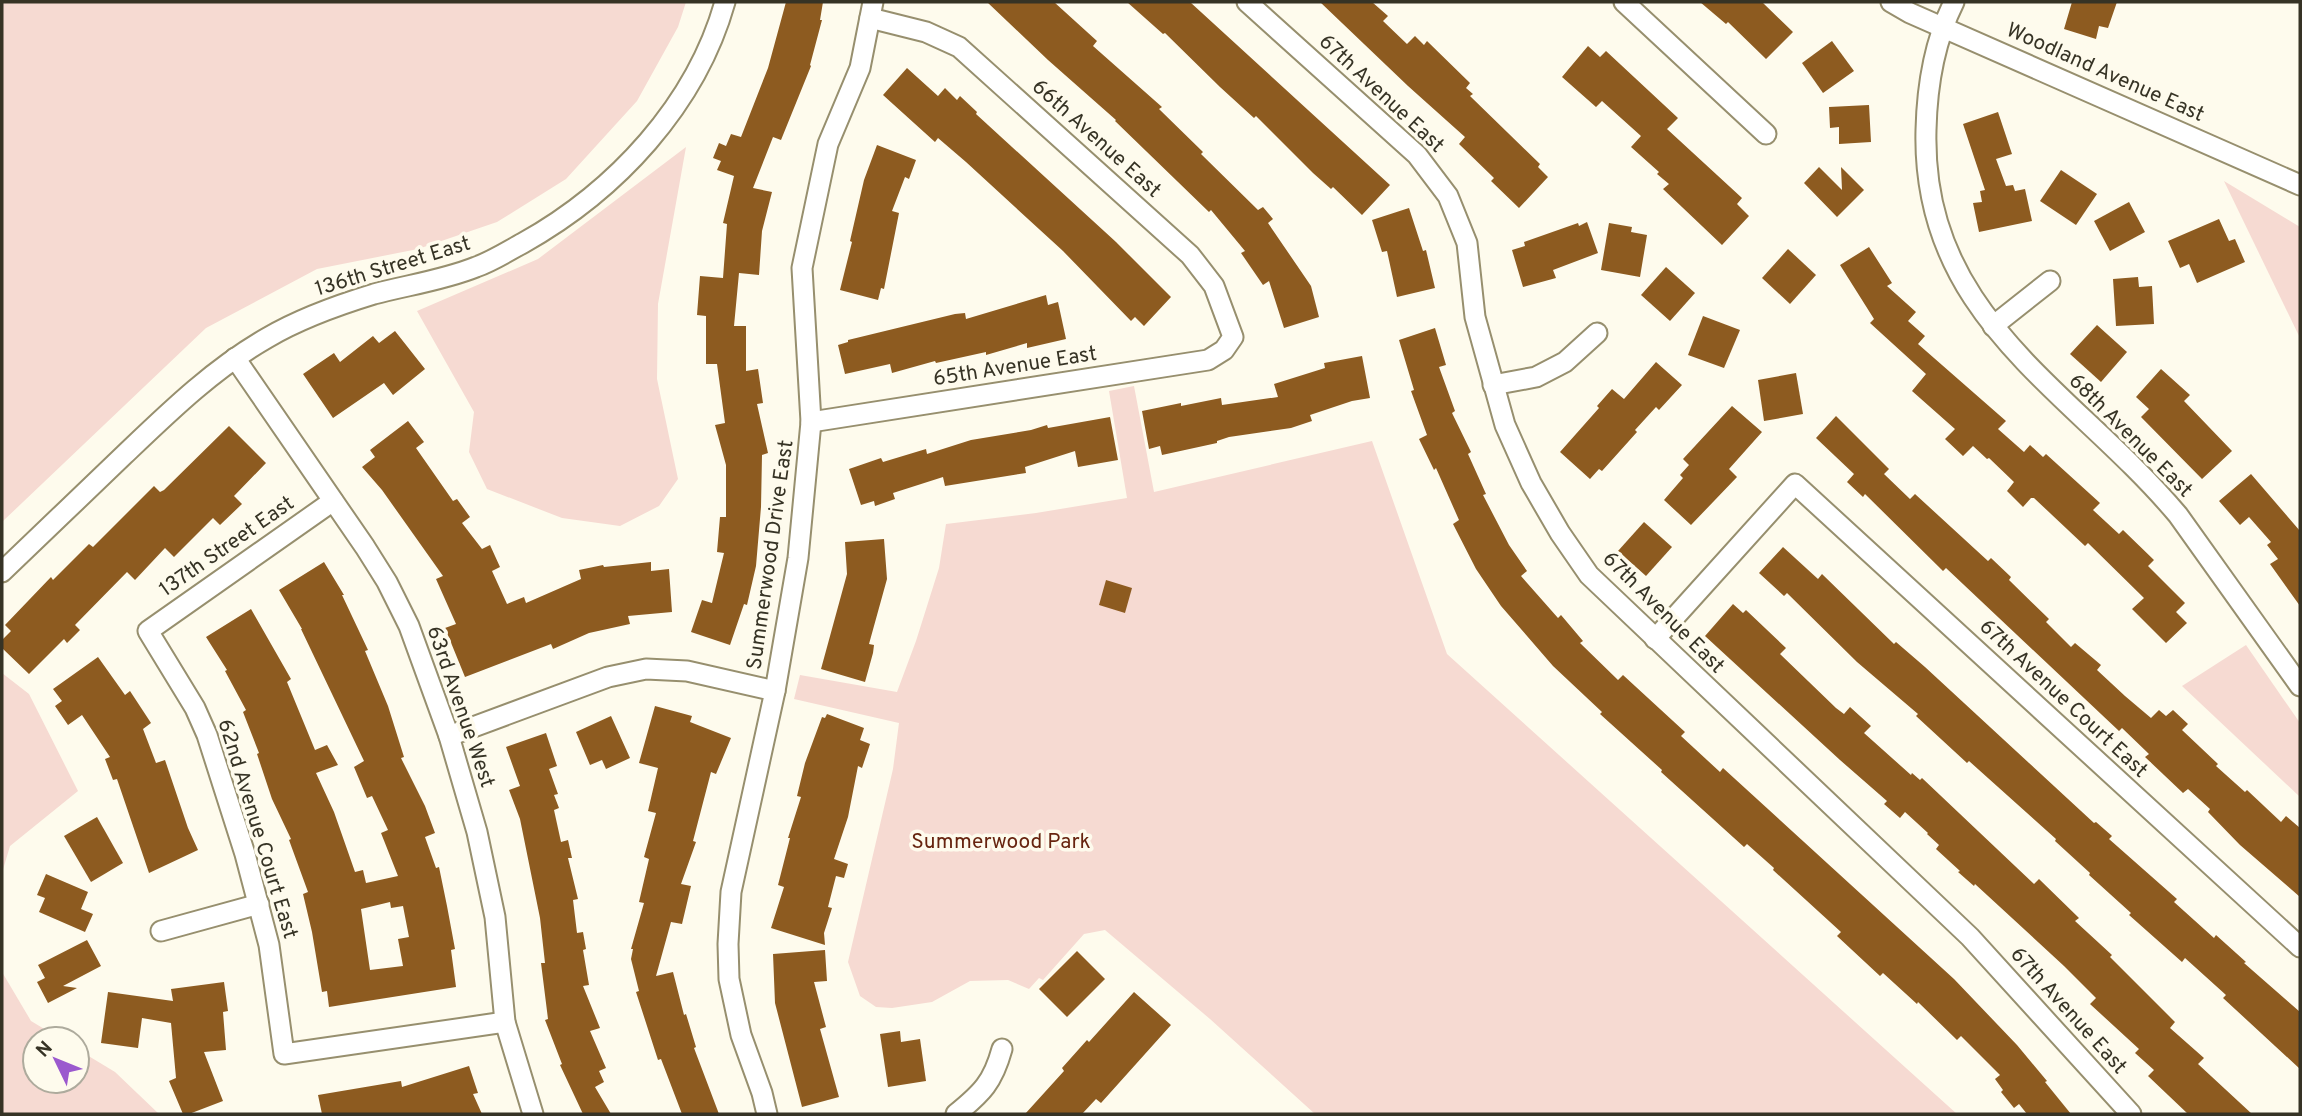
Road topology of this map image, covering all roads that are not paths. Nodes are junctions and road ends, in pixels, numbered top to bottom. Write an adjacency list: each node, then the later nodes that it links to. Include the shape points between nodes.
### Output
1 (726, 2): 14 (street, 136th Street East, via 705,56 682,97 599,191 561,220 477,267 301,320)
2 (1247, 2): 15 (street, 67th Avenue East, via 1417,155 1448,196 1467,243 1475,317)
3 (1624, 2): 8 (street)
4 (1891, 2): 7 (street, Woodland Avenue East)
5 (1954, 2): 7 (street, 68th Avenue East)
6 (871, 10): 13 (street, 66th Avenue East, via 959,47 1190,255 1213,286 1233,337); 16 (street, Summerwood Drive East, via 860,68 828,144 802,268)
7 (1942, 26): 9 (street, Woodland Avenue East); 11 (street, 68th Avenue East, via 1927,106 1931,201 1939,232)
8 (1766, 134)
9 (2300, 185)
10 (2050, 281): 11 (street)
11 (1993, 326): 21 (street, 68th Avenue East, via 2025,364 2163,497)
12 (1597, 333): 15 (street, via 1565,362 1536,377)
13 (1224, 350): 16 (street, 65th Avenue East, via 1208,360)
14 (235, 358): 17 (street, 63rd Avenue West); 18 (street, 136th Street East, via 168,413)
15 (1493, 385): 20 (street, 67th Avenue East, via 1505,425 1559,533 1589,575)
16 (811, 422): 22 (street, Summerwood Drive East, via 797,558)
17 (333, 501): 19 (street, 137th Street East); 23 (street, 63rd Avenue West, via 398,604)
18 (2, 572)
19 (148, 631): 24 (street, 62nd Avenue Court East, via 207,735)
20 (1655, 639): 26 (street, 67th Avenue Court East, via 1795,484); 32 (street, 67th Avenue East, via 1970,937)
21 (2300, 686)
22 (775, 691): 23 (street, via 687,671 646,670 608,677); 30 (street, Summerwood Drive East, via 731,892 728,944 729,979 741,1035)
23 (449, 736): 27 (street, 63rd Avenue West, via 488,877)
24 (259, 904): 25 (street); 27 (street, 62nd Avenue Court East, via 284,1054)
25 (161, 930)
26 (2300, 947)
27 (505, 1022): 29 (street, 63rd Avenue West)
28 (1002, 1049): 31 (street, via 996,1071 977,1097)
29 (533, 1114)
30 (767, 1114)
31 (956, 1114)
32 (2131, 1114)

